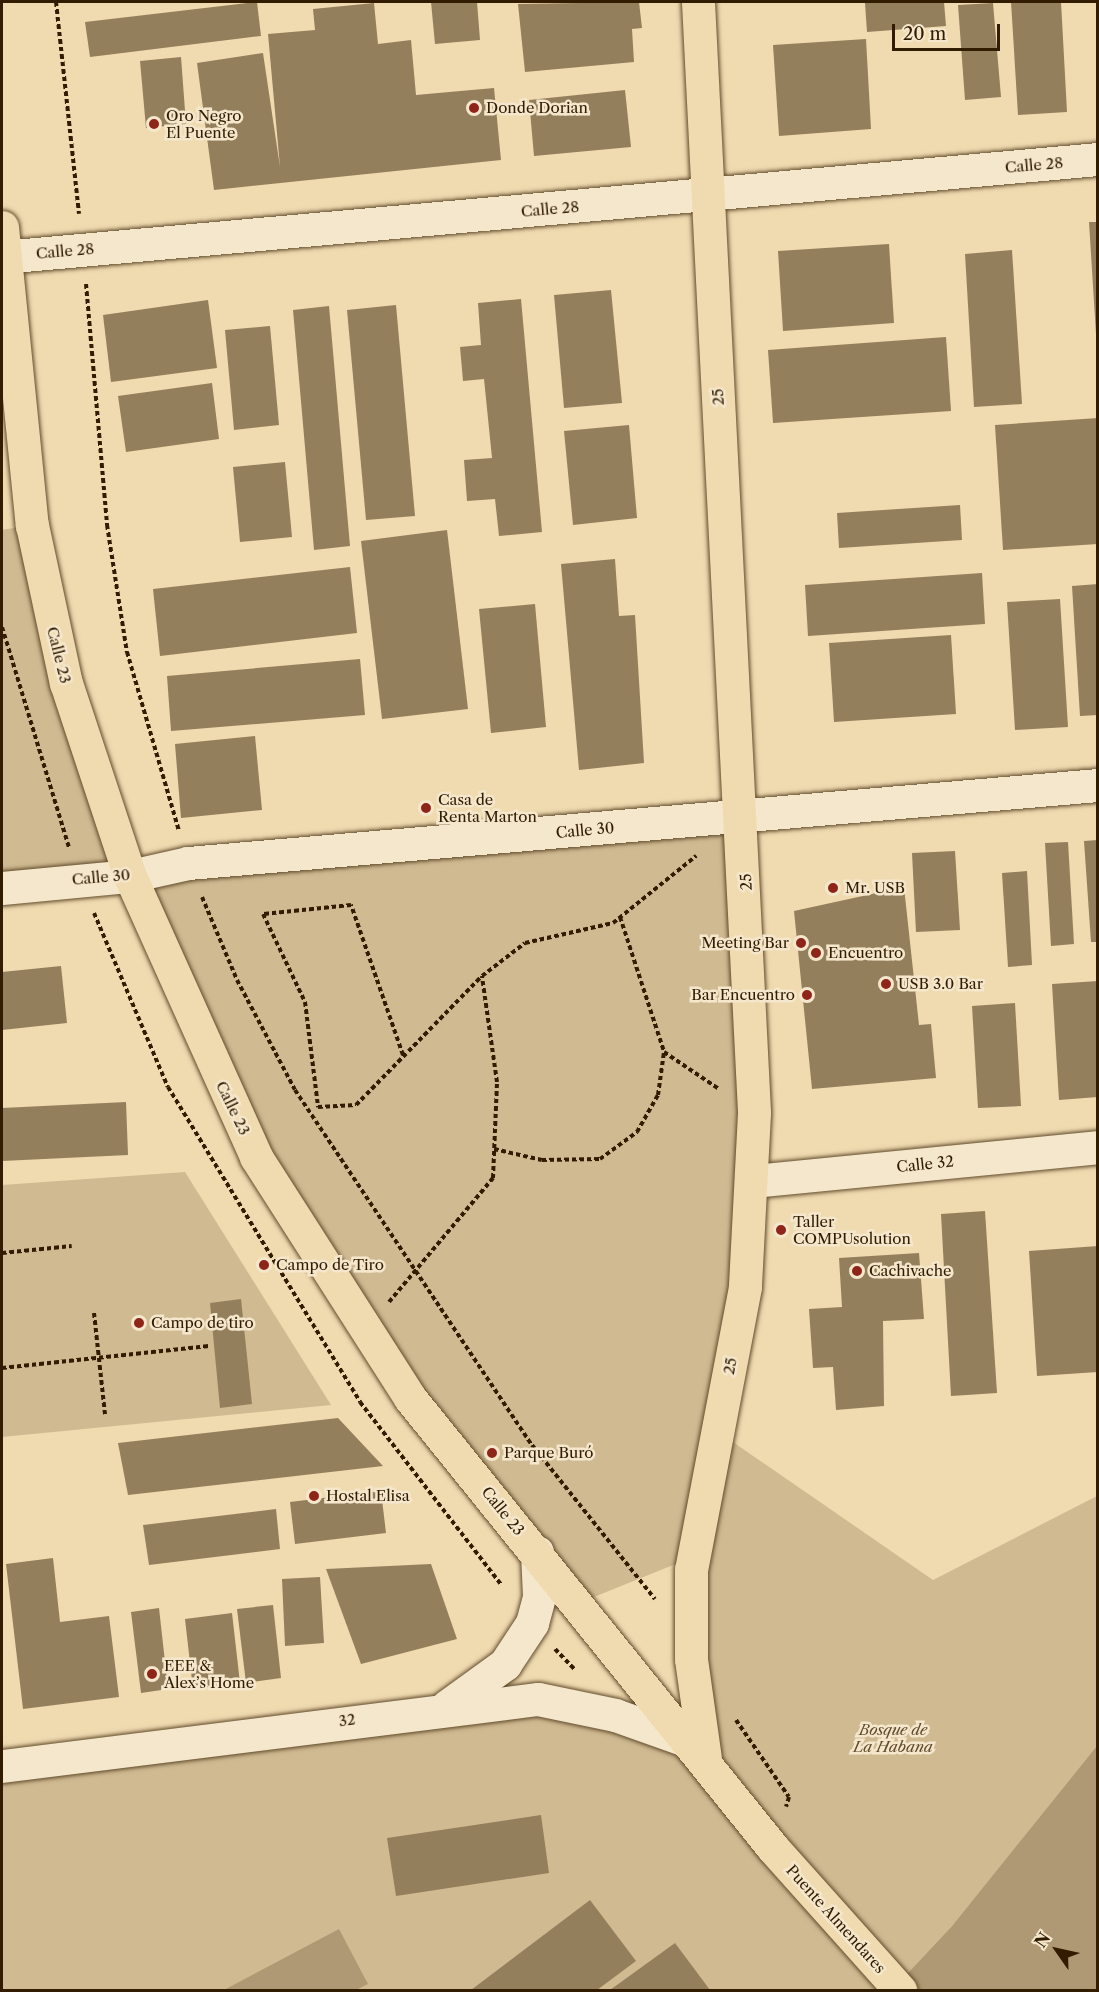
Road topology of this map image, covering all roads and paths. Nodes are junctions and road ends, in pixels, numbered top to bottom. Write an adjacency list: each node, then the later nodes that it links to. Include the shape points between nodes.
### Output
1 (57, 2): 6 (path)
2 (698, 2): 4 (main road, 25)
3 (1098, 159): 4 (street, Calle 28)
4 (706, 196): 6 (street, Calle 28); 8 (main road, 25)
5 (2, 247): 6 (street, Calle 28); 11 (main road, Calle 23, via 32,525 50,619)
6 (83, 249): 10 (path, via 107,525 127,652)
7 (1098, 785): 8 (street, Calle 30)
8 (743, 817): 10 (street, Calle 30); 17 (main road, 25)
9 (699, 853): 13 (path)
10 (188, 863): 11 (street, Calle 30); 23 (path, via 237,980 295,1090)
11 (129, 876): 12 (street, Calle 30); 29 (main road, Calle 23, via 204,1050 288,1212 410,1398)
12 (2, 888)
13 (620, 917): 14 (path, via 525,943); 15 (path)
14 (482, 976): 16 (path); 19 (path, via 497,1082)
15 (664, 1052): 17 (path); 19 (path, via 658,1095 637,1132 600,1159 542,1161)
16 (403, 1055): 16 (path, via 356,1105 318,1107 305,1002 263,914 351,905)
17 (754, 1113): 20 (main road, 25)
18 (1098, 1147): 20 (street, Calle 32)
19 (494, 1149): 23 (path, via 493,1178)
20 (753, 1181): 33 (main road, 25, via 745,1287 692,1569)
21 (72, 1246): 22 (path)
22 (2, 1253)
23 (417, 1275): 30 (path, via 532,1445)
24 (94, 1314): 26 (path)
25 (208, 1346): 26 (path)
26 (99, 1358): 27 (path); 28 (path)
27 (2, 1368)
28 (105, 1414)
29 (537, 1552): 31 (street, via 539,1596 531,1623 505,1664); 33 (main road, Calle 23)
30 (658, 1603)
31 (445, 1707): 33 (street, 32, via 538,1699 574,1704); 34 (street, 32)
32 (732, 1714): 35 (path, via 789,1797)
33 (696, 1749): 35 (main road, Calle 23)
34 (2, 1766)
35 (773, 1848): 36 (main road, Puente Almendares)
36 (900, 1990)

